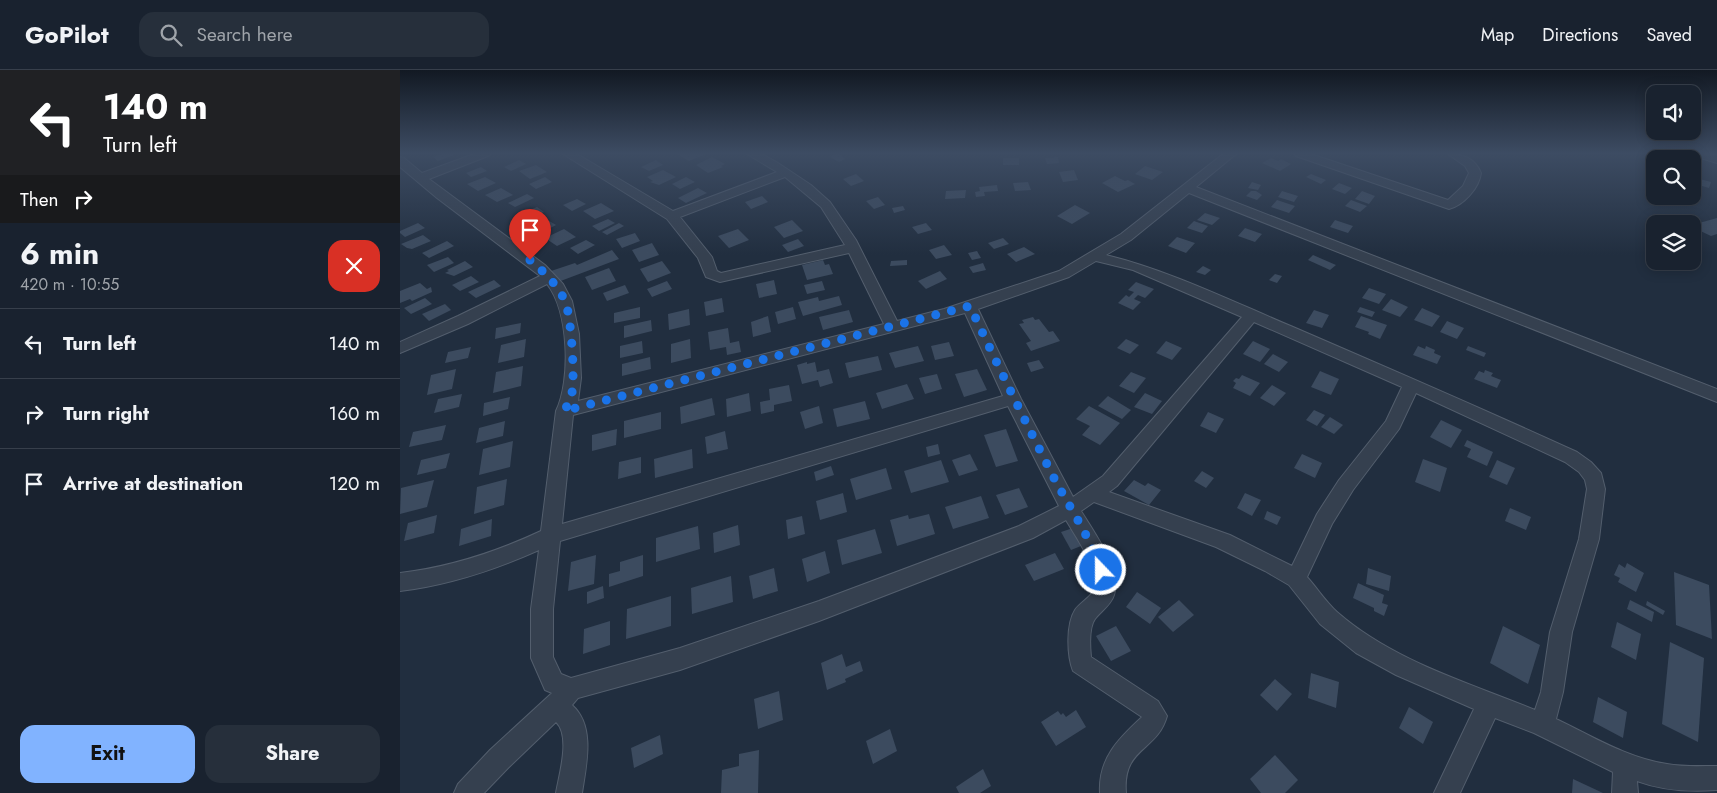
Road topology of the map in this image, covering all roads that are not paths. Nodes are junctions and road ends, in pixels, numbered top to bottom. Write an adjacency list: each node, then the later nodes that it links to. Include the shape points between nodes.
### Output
1 (434, 188): 11 (street)
2 (625, 188): 8 (street)
3 (746, 188): 8 (street)
4 (805, 188): 9 (street, via 832,212)
5 (1187, 188): 10 (street, via 1126,237); 17 (street)
6 (1399, 188): 7 (street, via 1449,205)
7 (1467, 188)
8 (672, 216): 9 (street, via 705,257 711,274 720,278)
9 (852, 248): 14 (street)
10 (1093, 256): 12 (street, via 1064,274); 13 (street, via 1155,273)
11 (550, 277): 15 (street); 19 (street, via 565,301 570,320 574,374 571,396)
12 (970, 306): 14 (street); 18 (street)
13 (1252, 315): 16 (street); 20 (street, via 1110,480)
14 (892, 326): 19 (street)
15 (400, 348)
16 (1412, 386): 23 (street, via 1393,424 1346,484 1324,520); 28 (street, via 1571,457 1594,478 1596,488 1589,539 1561,632 1552,692)
17 (1717, 396)
18 (1013, 399): 21 (street); 22 (street)
19 (564, 411): 22 (street)
20 (1093, 494): 21 (street); 23 (street, via 1214,538 1269,562)
21 (1070, 508): 25 (street, via 1026,532 820,611 680,659); 33 (street, via 1096,553 1106,583 1104,595 1083,616 1079,648 1081,663 1141,702 1154,716 1153,723 1121,754 1114,766)
22 (550, 536): 24 (street, via 495,561 453,573); 25 (street, via 542,609 542,658 553,682)
23 (1296, 579): 26 (street, via 1327,616 1380,656)
24 (400, 582)
25 (571, 689): 27 (street)
26 (1489, 704): 28 (street); 34 (street)
27 (555, 707): 31 (street); 32 (street, via 569,718 573,729 575,748)
28 (1542, 725): 29 (street)
29 (1625, 766): 30 (street, via 1680,780); 35 (street)
30 (1717, 778)
31 (467, 793)
32 (569, 793)
33 (1113, 793)
34 (1447, 793)
35 (1625, 793)

